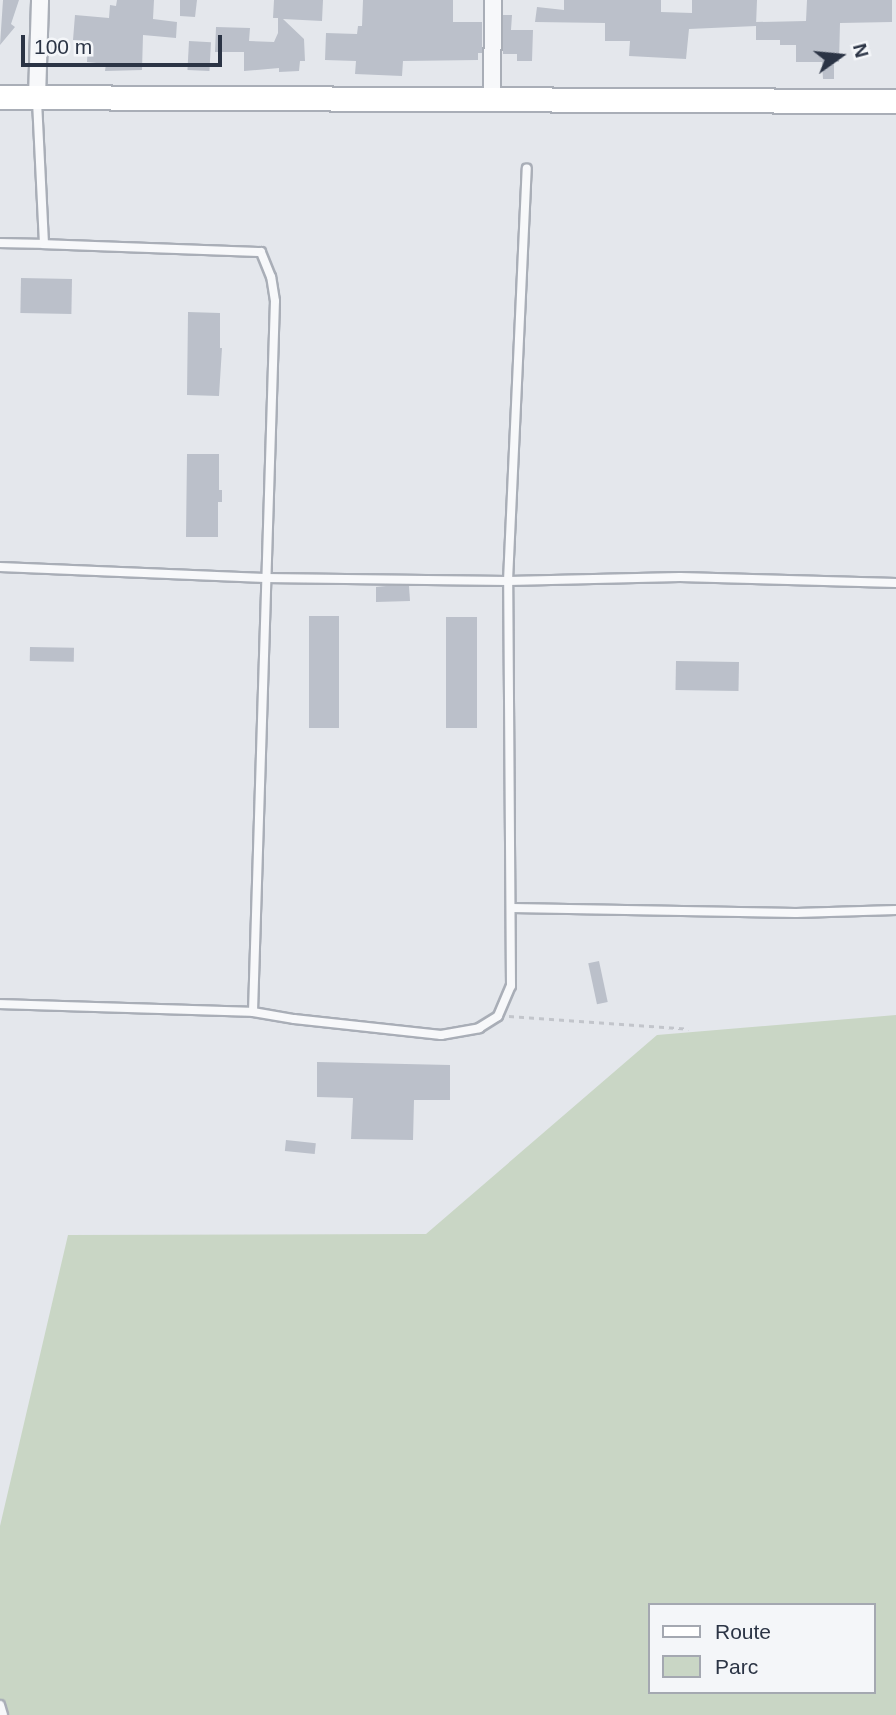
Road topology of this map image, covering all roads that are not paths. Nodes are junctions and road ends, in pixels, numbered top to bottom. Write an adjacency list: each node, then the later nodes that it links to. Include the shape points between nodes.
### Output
1 (40, 0): 4 (street)
2 (493, 0): 5 (street)
3 (0, 97): 4 (main road)
4 (37, 97): 5 (main road); 9 (lane)
5 (492, 99): 6 (main road)
6 (896, 101)
7 (527, 168): 12 (lane)
8 (0, 243): 9 (lane)
9 (44, 244): 11 (lane, via 261,252 275,301)
10 (0, 567): 11 (lane)
11 (265, 578): 12 (lane); 17 (lane)
12 (508, 581): 13 (lane, via 680,577); 14 (lane)
13 (896, 583)
14 (512, 908): 15 (lane); 17 (lane, via 511,986 498,1016 479,1028 441,1035)
15 (896, 911)
16 (0, 1004): 17 (lane)
17 (253, 1012)
18 (0, 1705): 19 (lane)
19 (3, 1715)

